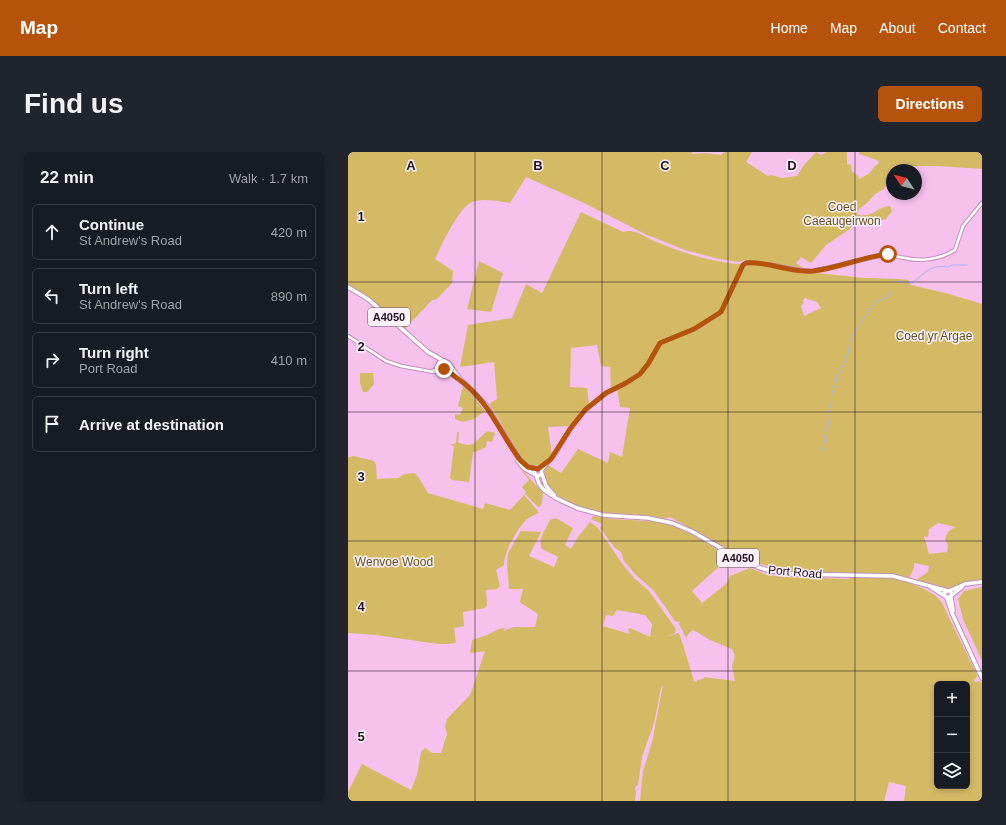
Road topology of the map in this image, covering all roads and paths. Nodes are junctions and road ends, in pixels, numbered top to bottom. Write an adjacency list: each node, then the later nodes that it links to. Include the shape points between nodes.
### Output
1 (982, 203): 12 (street, via 963,226 955,250 929,260 913,260 888,254 813,271 746,263 721,312 694,329 660,343 640,374 606,393 585,410)
2 (348, 287): 4 (main road, Port Road / A4050, via 368,299)
3 (348, 336): 9 (street, via 386,361)
4 (428, 352): 5 (main road, Port Road / A4050); 7 (main road, Port Road / A4050)
5 (442, 360): 6 (main road, Port Road / A4050); 7 (main road)
6 (448, 363): 8 (main road); 10 (main road, Port Road / A4050)
7 (438, 365): 8 (main road, Port Road / A4050); 9 (street)
8 (444, 369): 9 (street); 10 (main road, Port Road / A4050)
9 (433, 371)
10 (460, 379): 11 (main road, Port Road / A4050, via 486,405)
11 (510, 446): 12 (main road, Port Road / A4050, via 523,463); 13 (main road, Port Road / A4050, via 520,464)
12 (540, 471): 13 (main road, via 535,472); 14 (main road, Port Road / A4050, via 548,488)
13 (536, 475): 14 (main road, Port Road / A4050, via 544,490)
14 (560, 500): 16 (main road, Port Road / A4050, via 598,514 672,523 692,531 749,564 771,572 893,576)
15 (982, 582): 16 (main road, via 957,586)
16 (949, 594): 17 (main road, via 954,616)
17 (982, 678)

